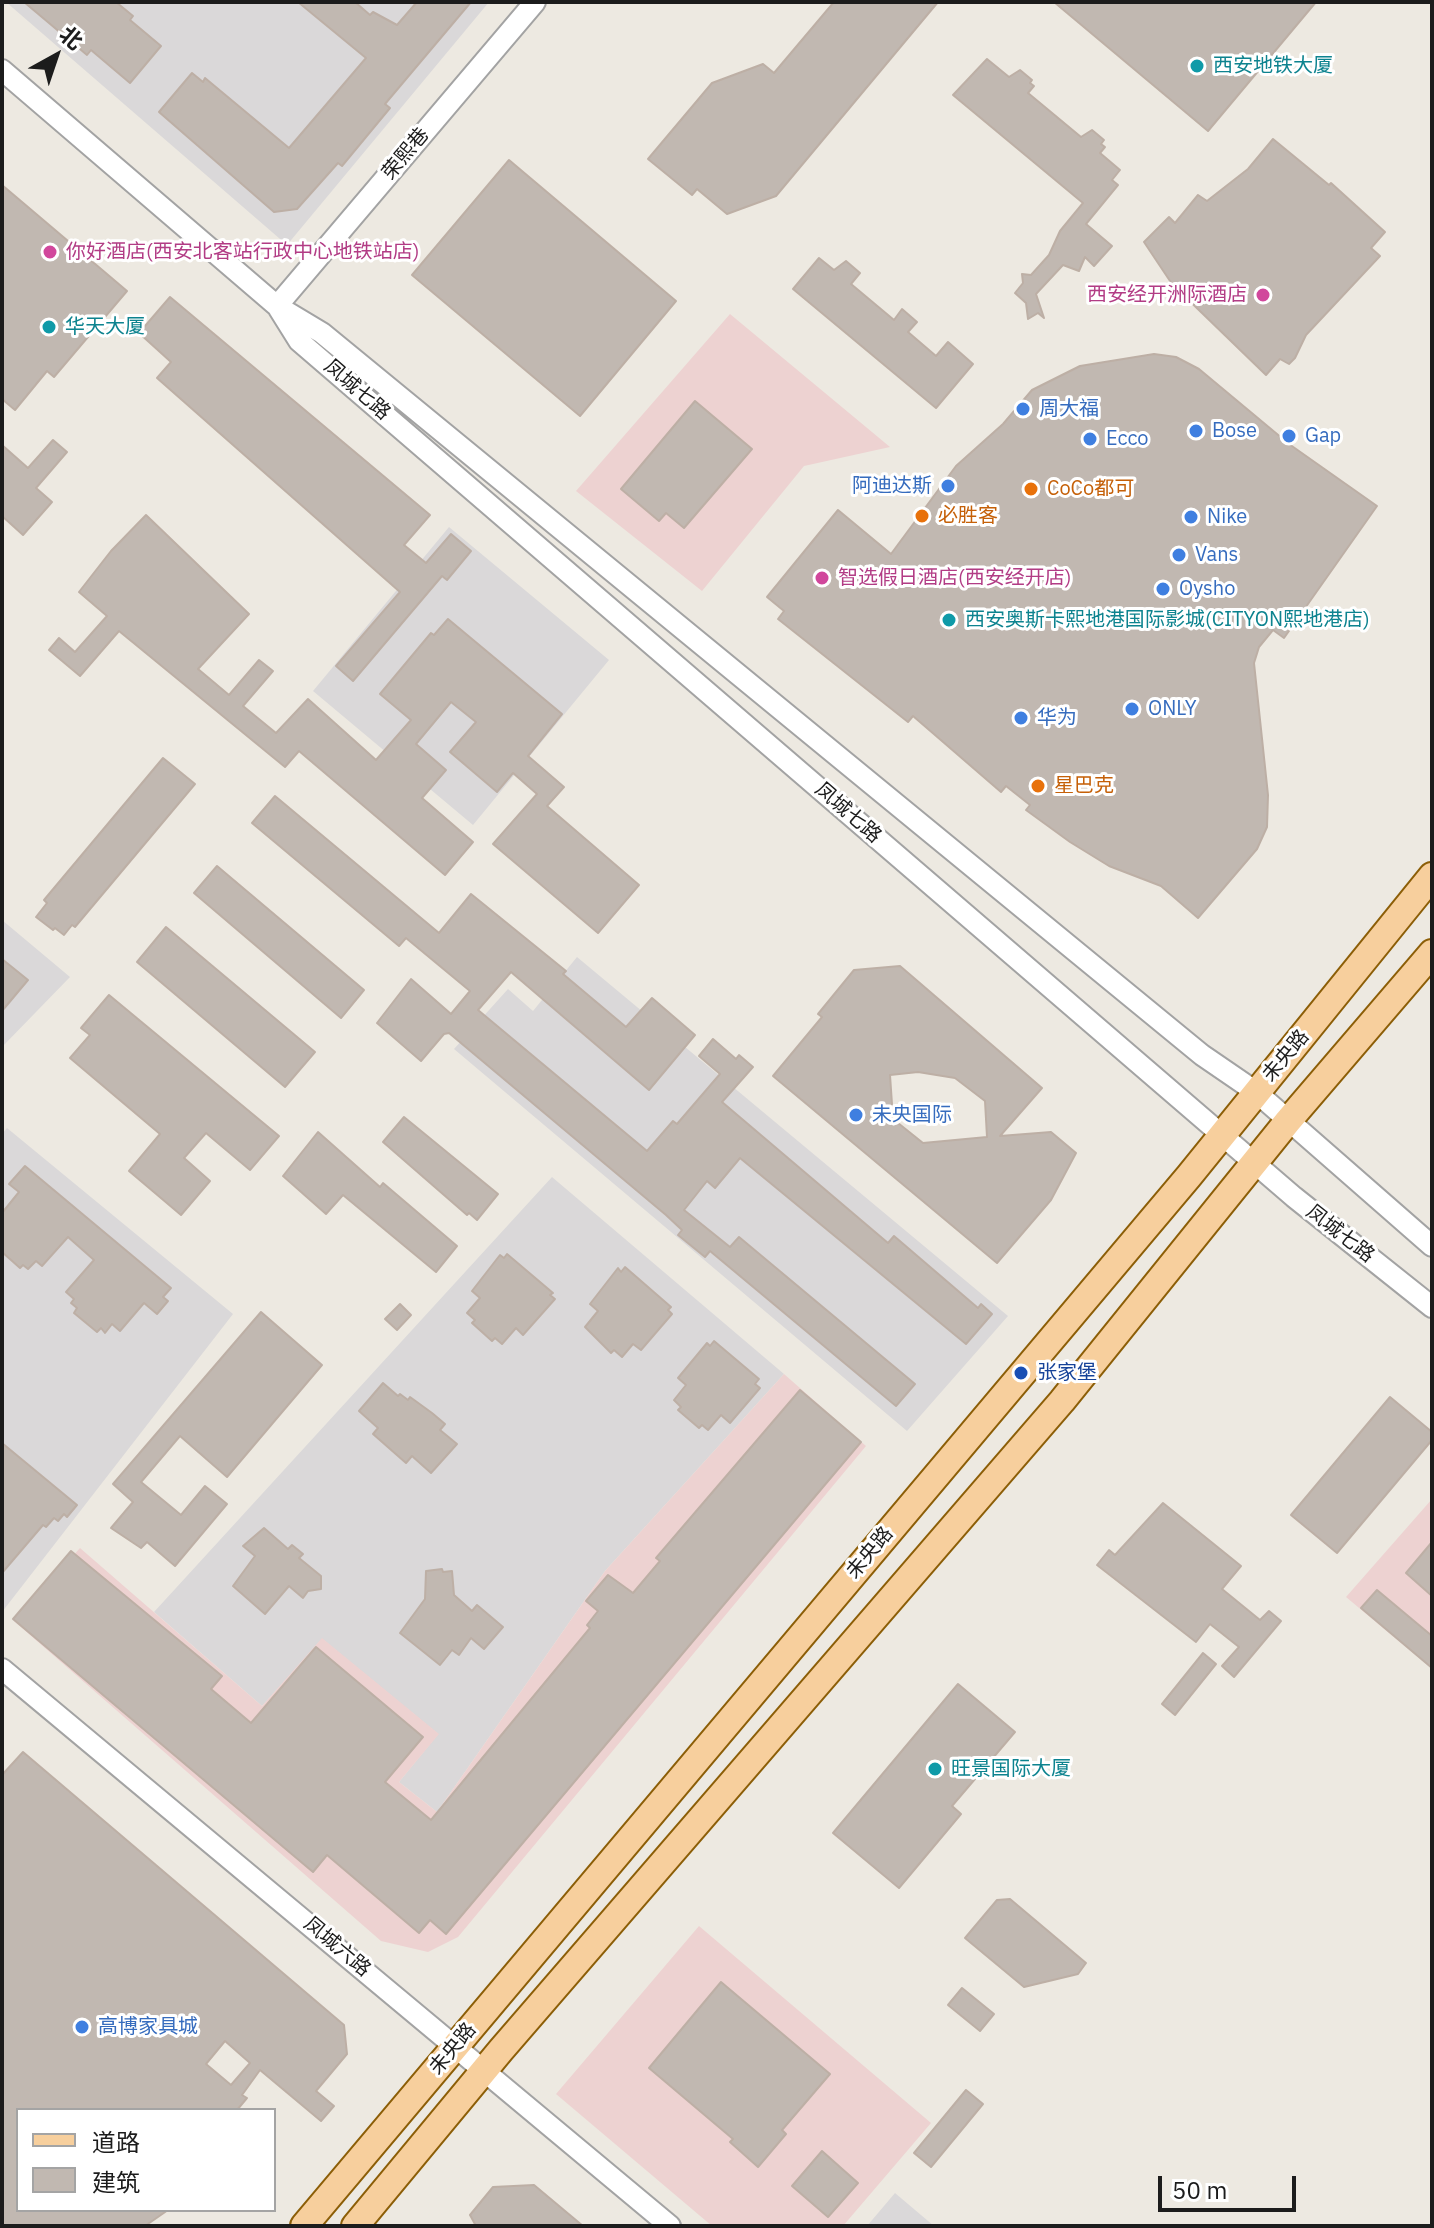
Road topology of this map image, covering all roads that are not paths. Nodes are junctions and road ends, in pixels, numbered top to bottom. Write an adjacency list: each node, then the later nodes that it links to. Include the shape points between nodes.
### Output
1 (535, 2): 3 (street, 荣熙巷)
2 (2, 70): 3 (street, 凤城七路)
3 (277, 306): 6 (street, 凤城七路, via 322,333 1202,1055); 8 (street, 凤城七路, via 299,341)
4 (1432, 876): 6 (main road, 未央路)
5 (1432, 953): 7 (main road, 未央路)
6 (1256, 1092): 7 (street, 凤城七路); 8 (main road, 未央路)
7 (1288, 1121): 9 (main road, 未央路); 10 (street, 凤城七路)
8 (1220, 1134): 9 (street, 凤城七路); 13 (main road, 未央路)
9 (1256, 1163): 11 (street, 凤城七路); 14 (main road, 未央路, via 1062,1401)
10 (1432, 1246)
11 (1432, 1307)
12 (2, 1669): 13 (street, 凤城六路)
13 (455, 2045): 14 (street, 凤城六路); 15 (main road, 未央路)
14 (484, 2070): 16 (main road, 未央路); 17 (street, 凤城六路)
15 (304, 2226)
16 (355, 2226)
17 (670, 2226)

